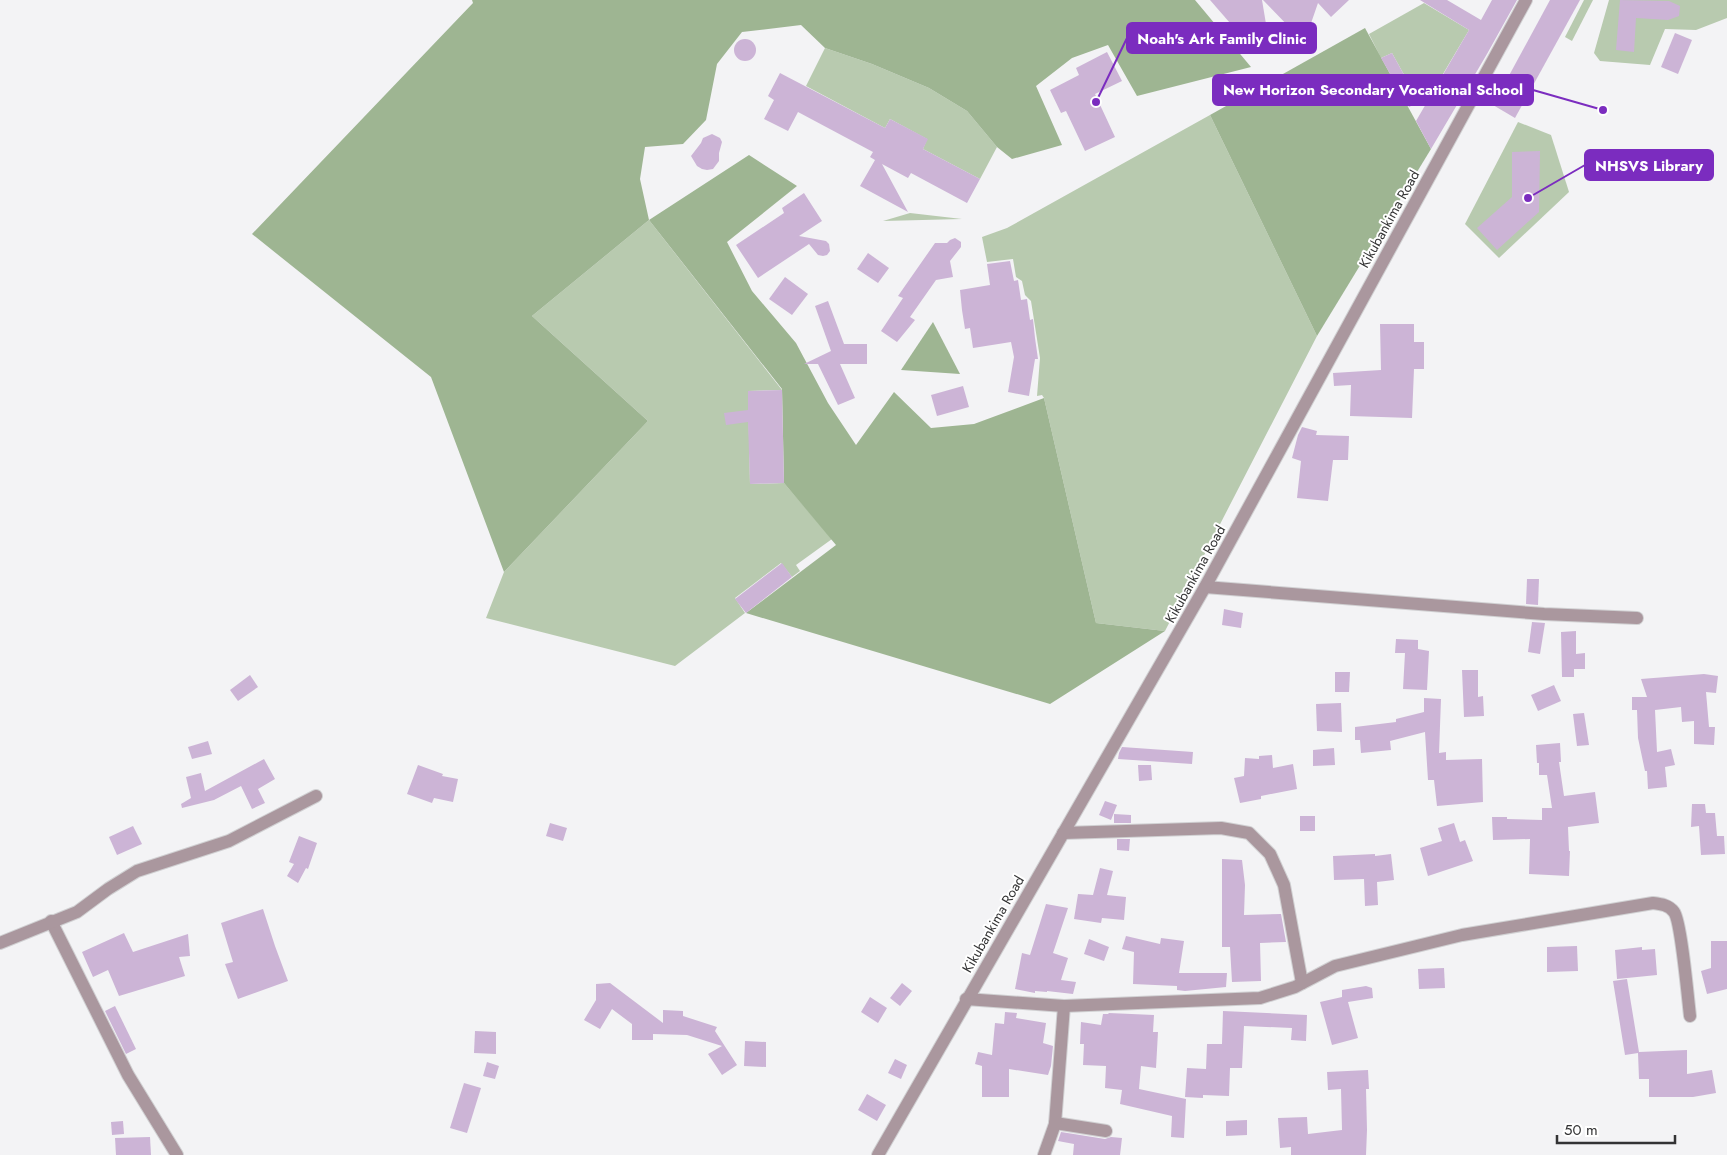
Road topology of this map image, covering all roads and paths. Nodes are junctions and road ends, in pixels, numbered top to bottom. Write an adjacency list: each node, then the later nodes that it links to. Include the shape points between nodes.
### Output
1 (1526, 0): 2 (street, Kikubankima Road)
2 (1205, 587): 3 (street, via 1544,614); 5 (street, Kikubankima Road)
3 (1637, 618)
4 (316, 796): 6 (street, via 229,841 137,871 77,912)
5 (1063, 834): 8 (street, via 1221,828 1249,833 1270,854 1284,885); 9 (street, Kikubankima Road)
6 (51, 922): 7 (street); 14 (street, via 128,1075)
7 (0, 943)
8 (1302, 983): 10 (street, via 1260,998); 11 (street, via 1335,966 1462,935 1653,903 1667,905 1675,912)
9 (966, 999): 10 (street); 15 (street, Kikubankima Road)
10 (1064, 1006): 12 (street)
11 (1690, 1016)
12 (1056, 1123): 13 (street); 16 (street)
13 (1106, 1131)
14 (177, 1155)
15 (878, 1155)
16 (1044, 1155)

